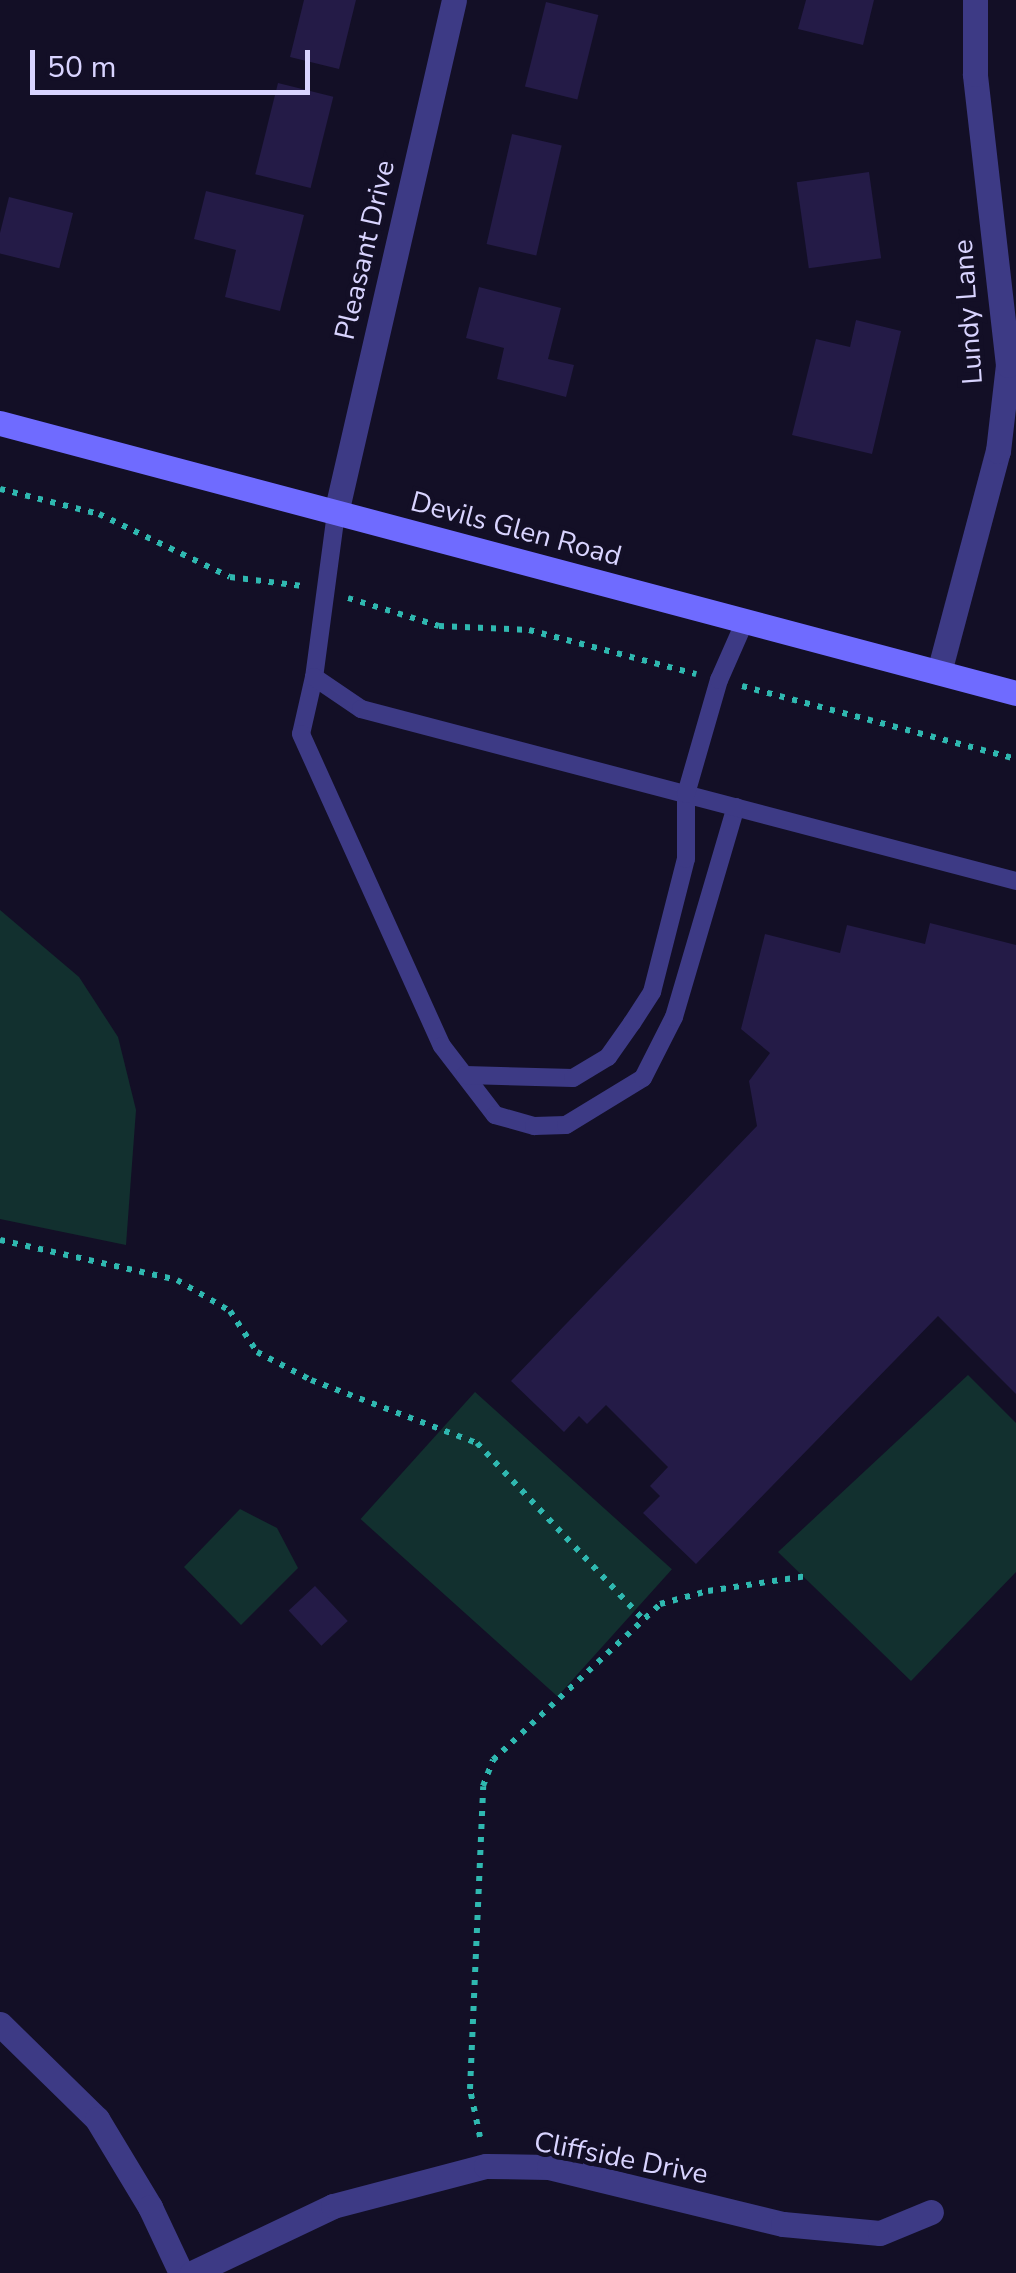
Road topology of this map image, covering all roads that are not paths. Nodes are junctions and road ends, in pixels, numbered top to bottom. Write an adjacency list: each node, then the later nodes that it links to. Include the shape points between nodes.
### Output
1 (454, 0): 4 (street, Pleasant Drive)
2 (975, 0): 6 (street, Lundy Lane, via 975,74 1008,366 998,451)
3 (0, 424): 4 (main road, Devils Glen Road)
4 (336, 513): 5 (main road, Devils Glen Road); 7 (lane)
5 (745, 621): 6 (main road, Devils Glen Road); 9 (lane, via 719,680)
6 (939, 672): 8 (main road, Devils Glen Road)
7 (314, 677): 9 (lane, via 361,709); 12 (lane, via 301,734 442,1046)
8 (1016, 693)
9 (686, 794): 10 (lane); 12 (lane, via 686,859 652,992 608,1057 572,1078)
10 (736, 807): 11 (lane); 12 (lane, via 674,1017 643,1078 566,1124 534,1126 496,1115)
11 (1016, 881)
12 (464, 1075)
13 (0, 2024): 15 (street, via 97,2120 150,2207)
14 (931, 2212): 16 (street, Cliffside Drive, via 880,2232 783,2224 549,2168 486,2166 333,2206)
15 (180, 2273)
16 (192, 2273)

